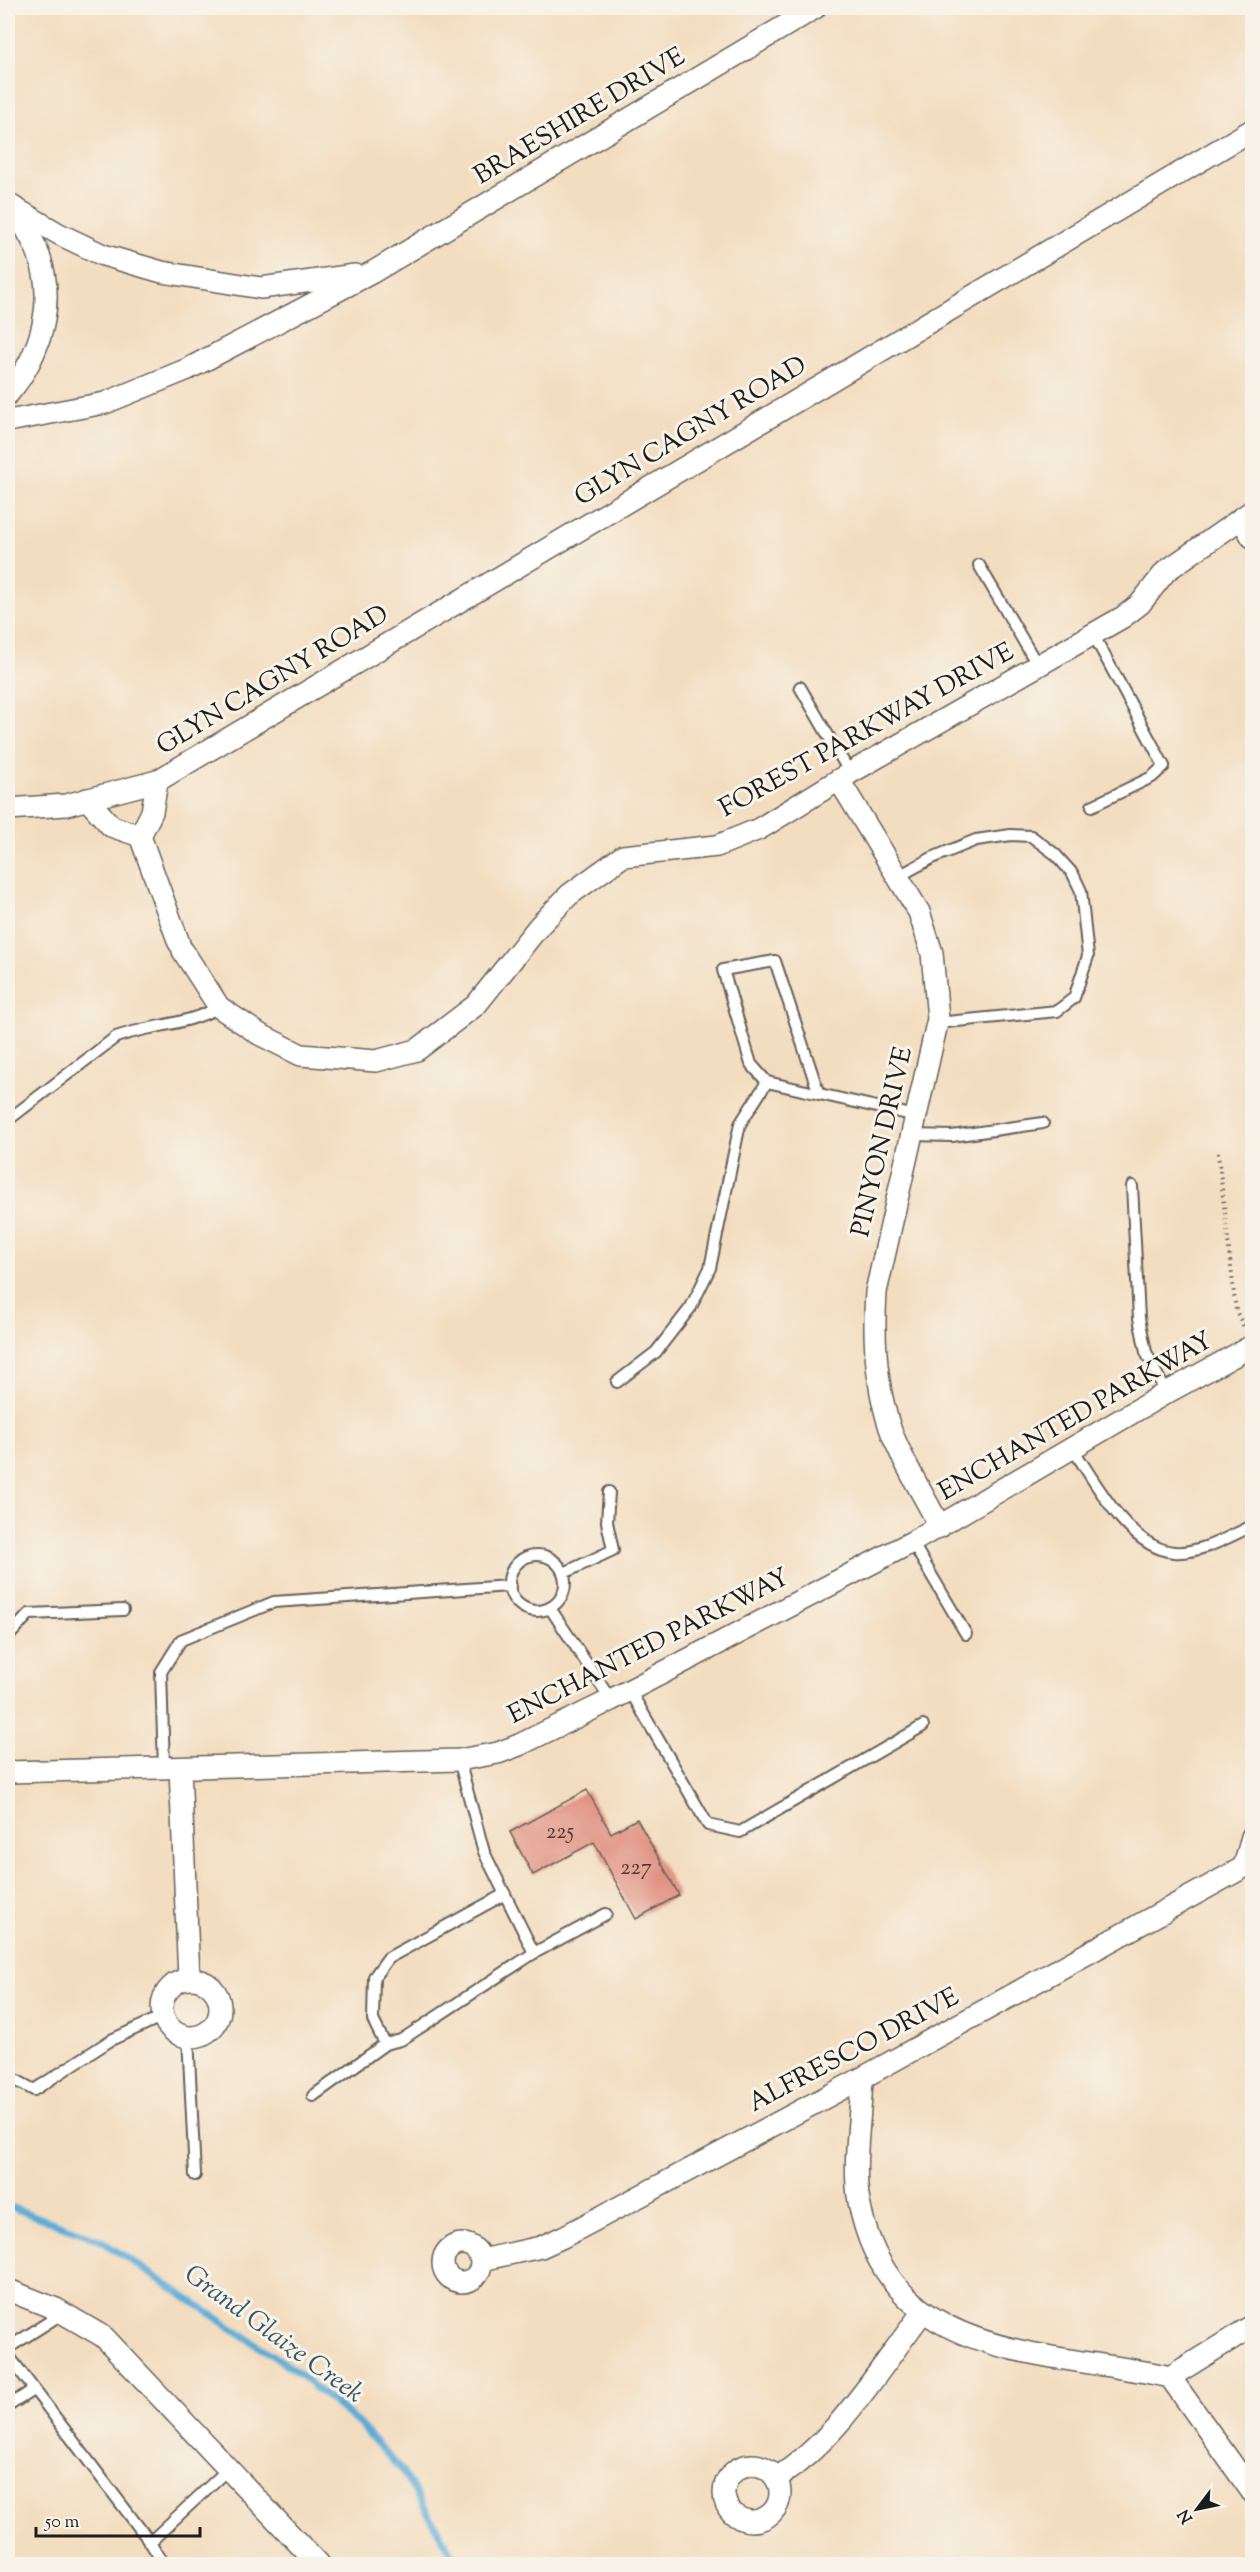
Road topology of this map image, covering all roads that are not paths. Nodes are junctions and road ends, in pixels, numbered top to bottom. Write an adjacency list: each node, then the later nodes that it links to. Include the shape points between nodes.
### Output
1 (815, 8): 4 (street, BRAESHIRE DRIVE)
2 (1252, 130): 14 (street, GLYN CAGNY ROAD)
3 (12, 208): 4 (street, BRAESHIRE DRIVE, via 103,255 162,272 261,288); 5 (street, BRAESHIRE DRIVE, via 37,249 47,309 38,344)
4 (373, 272): 6 (street, BRAESHIRE DRIVE, via 146,388 105,403)
5 (8, 394)
6 (8, 421)
7 (1247, 514): 8 (street); 10 (street, FOREST PARKWAY DRIVE, via 1166,571 1140,604)
8 (1252, 537)
9 (979, 565): 11 (lane)
10 (1093, 634): 11 (street, FOREST PARKWAY DRIVE); 16 (lane, via 1164,766 1152,777)
11 (1038, 666): 13 (street, FOREST PARKWAY DRIVE)
12 (800, 687): 13 (lane)
13 (844, 777): 19 (street, PINYON DRIVE); 20 (street, FOREST PARKWAY DRIVE, via 759,829 717,846 623,856 569,895 538,926 476,1005 417,1050 376,1061 301,1055 266,1038)
14 (157, 781): 15 (street, GLYN CAGNY ROAD); 18 (street, GLYN CAGNY ROAD, via 152,812)
15 (87, 799): 17 (street, GLYN CAGNY ROAD, via 66,805); 18 (street, via 111,826)
16 (1092, 806)
17 (8, 809)
18 (140, 836): 20 (street, FOREST PARKWAY DRIVE, via 181,947)
19 (899, 876): 21 (street, PINYON DRIVE, via 919,912 932,953); 21 (lane, via 976,840 1031,836 1073,874 1081,891 1088,956 1074,998 1058,1011)
20 (219, 1007): 24 (lane, via 203,1016 116,1037)
21 (938, 1023): 26 (street, PINYON DRIVE)
22 (767, 1082): 23 (lane); 23 (lane, via 751,1064 723,970 775,961); 29 (lane, via 740,1124 710,1268 692,1307 656,1352)
23 (819, 1094): 26 (lane)
24 (8, 1120)
25 (1044, 1123): 26 (lane, via 952,1136)
26 (914, 1125): 34 (street, PINYON DRIVE, via 876,1292 873,1328 880,1390 891,1430)
27 (1132, 1186): 30 (lane, via 1139,1318 1146,1352)
28 (1250, 1339): 30 (street, ENCHANTED PARKWAY)
29 (617, 1382)
30 (1166, 1392): 31 (street, ENCHANTED PARKWAY)
31 (1073, 1449): 33 (lane, via 1120,1518 1144,1541 1174,1552 1203,1548); 34 (street, ENCHANTED PARKWAY)
32 (609, 1492): 36 (lane, via 607,1522 613,1550)
33 (1252, 1526)
34 (940, 1527): 35 (street, ENCHANTED PARKWAY)
35 (912, 1542): 40 (lane); 42 (street, ENCHANTED PARKWAY)
36 (564, 1573): 37 (lane, via 553,1559 536,1554 514,1567); 38 (lane, via 561,1598)
37 (510, 1586): 38 (lane, via 521,1606 538,1611); 46 (lane, via 274,1602 180,1640 161,1672)
38 (550, 1608): 43 (lane)
39 (123, 1610): 41 (lane, via 29,1614)
40 (966, 1634)
41 (8, 1637)
42 (629, 1689): 43 (street, ENCHANTED PARKWAY); 44 (lane, via 708,1825 740,1832)
43 (611, 1700): 45 (street, ENCHANTED PARKWAY, via 498,1754)
44 (923, 1726)
45 (459, 1760): 46 (street, ENCHANTED PARKWAY); 50 (lane, via 484,1852)
46 (172, 1768): 47 (street, ENCHANTED PARKWAY); 53 (street)
47 (8, 1772)
48 (1252, 1837): 49 (street, ALFRESCO DRIVE)
49 (1248, 1867): 58 (street, ALFRESCO DRIVE)
50 (505, 1894): 52 (lane); 56 (lane, via 388,1958 374,1977 373,2020)
51 (606, 1914): 52 (lane)
52 (534, 1953): 56 (lane, via 401,2040)
53 (189, 1979): 54 (street, via 179,1982 165,1995); 55 (street, via 199,1980 215,1992 220,2011 207,2033)
54 (163, 2016): 55 (street, via 175,2033); 57 (lane, via 111,2040 34,2090)
55 (188, 2037): 60 (lane)
56 (385, 2044): 59 (lane)
57 (8, 2076)
58 (862, 2078): 61 (street, ALFRESCO DRIVE, via 563,2237 541,2247); 64 (street, via 859,2201 871,2244 893,2284)
59 (313, 2096)
60 (195, 2175)
61 (481, 2260)
62 (8, 2290): 63 (street)
63 (63, 2313): 66 (lane); 71 (street, via 104,2337)
64 (922, 2313): 68 (street, via 945,2327 1026,2352); 72 (street, via 821,2444)
65 (1252, 2326): 68 (street)
66 (8, 2348)
67 (8, 2355): 69 (lane)
68 (1170, 2377): 73 (street)
69 (33, 2390): 70 (lane); 74 (lane)
70 (8, 2406)
71 (227, 2470): 74 (lane); 76 (street)
72 (776, 2478)
73 (1252, 2492)
74 (150, 2542): 75 (lane)
75 (164, 2565)
76 (318, 2565)

